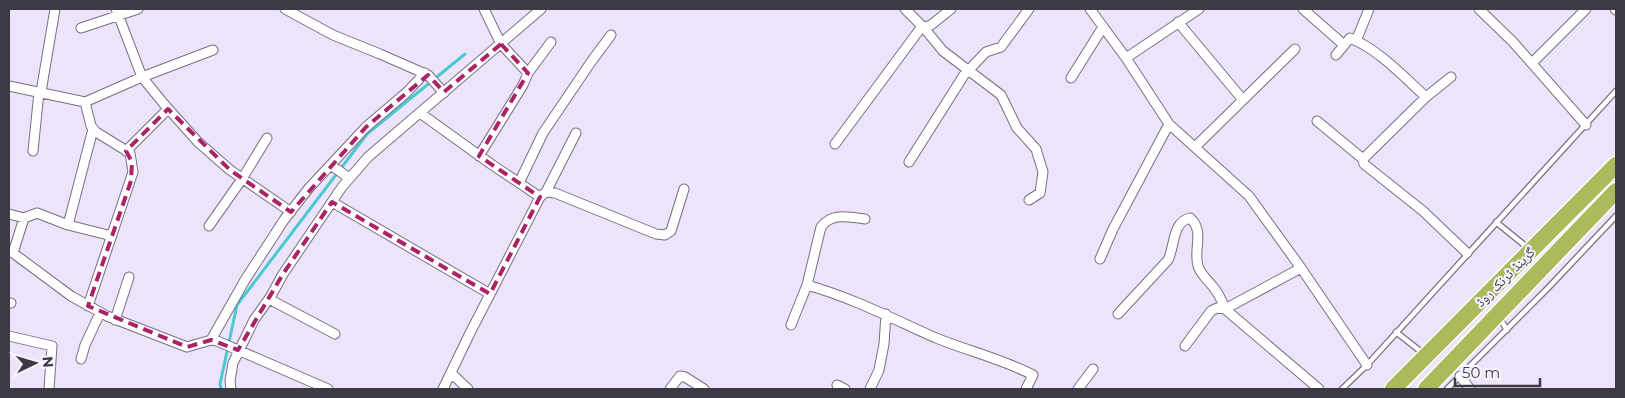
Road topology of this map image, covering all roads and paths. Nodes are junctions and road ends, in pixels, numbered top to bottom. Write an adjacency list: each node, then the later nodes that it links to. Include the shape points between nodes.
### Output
1 (55, 9): 39 (street)
2 (138, 9): 15 (street)
3 (285, 9): 32 (street, via 333,35)
4 (484, 9): 21 (street)
5 (541, 9): 21 (street)
6 (905, 9): 19 (street)
7 (951, 9): 19 (street)
8 (1029, 9): 30 (street, via 1001,47 986,52)
9 (1090, 9): 17 (street)
10 (1199, 9): 16 (street)
11 (1303, 9): 24 (street)
12 (1369, 9): 22 (street)
13 (1479, 9): 29 (street)
14 (1586, 9): 29 (street)
15 (117, 12): 18 (street); 33 (street)
16 (1178, 22): 28 (street); 41 (street)
17 (1103, 27): 28 (street); 35 (street)
18 (80, 28)
19 (924, 28): 30 (street, via 938,47); 51 (street)
20 (611, 35): 62 (street, via 543,133)
21 (500, 41): 31 (street); 37 (street)
22 (1356, 41): 24 (street, via 1350,38); 40 (street)
23 (551, 42): 31 (street)
24 (1344, 45): 27 (street)
25 (1295, 48): 41 (street)
26 (213, 50): 33 (street)
27 (1336, 55)
28 (1126, 58): 46 (street)
29 (1532, 63): 47 (street)
30 (968, 70): 57 (street); 66 (street, via 1001,96 1017,128 1036,149 1043,180 1040,194)
31 (528, 73): 55 (street)
32 (426, 74): 37 (street); 59 (street, via 366,127)
33 (142, 77): 42 (street); 43 (street)
34 (1451, 77): 40 (street)
35 (1071, 78)
36 (9, 86): 39 (street)
37 (441, 89): 44 (street)
38 (1616, 91): 47 (lane)
39 (40, 92): 42 (street); 54 (street)
40 (1426, 97): 56 (street)
41 (1243, 100): 52 (street)
42 (85, 102): 48 (street)
43 (168, 109): 53 (street); 61 (street, via 198,142)
44 (420, 113): 55 (street); 60 (street)
45 (1316, 121): 56 (street)
46 (1170, 124): 52 (street); 79 (street)
47 (1586, 124): 73 (lane)
48 (93, 129): 53 (street); 74 (street)
49 (576, 133): 65 (street)
50 (267, 138): 61 (street)
51 (835, 144)
52 (1195, 147): 80 (street, via 1249,196)
53 (126, 150): 76 (street, via 130,154 133,172)
54 (33, 151)
55 (479, 156): 62 (street)
56 (1363, 159): 78 (street, via 1369,169 1423,211)
57 (909, 162)
58 (1616, 165): 77 (highway, گرینڈ ٹرنک روڈ)
59 (332, 166): 60 (street); 68 (street, via 309,188)
60 (347, 177): 67 (street)
61 (242, 179): 68 (street); 75 (street)
62 (519, 183): 65 (street)
63 (684, 188): 65 (street, via 671,231 665,235 555,193)
64 (1615, 193): 90 (highway, گرینڈ ٹرنک روڈ)
65 (543, 194): 83 (street)
66 (1029, 200)
67 (332, 202): 83 (street); 84 (street)
68 (291, 212): 97 (street, via 245,280)
69 (9, 214): 71 (street)
70 (1616, 216): 93 (lane)
71 (24, 218): 74 (street, via 37,213); 85 (street, via 13,253)
72 (865, 218): 82 (street, via 835,216 826,220 821,226)
73 (1496, 222): 77 (lane); 78 (lane)
74 (68, 225): 76 (street)
75 (209, 226)
76 (112, 236): 85 (street)
77 (1532, 251): 100 (highway, گرینڈ ٹرنک روڈ)
78 (1467, 253): 94 (lane)
79 (1100, 259)
80 (1301, 268): 86 (street); 102 (street)
81 (129, 277): 91 (street)
82 (807, 285): 88 (street); 92 (street)
83 (490, 294): 105 (street)
84 (269, 299): 95 (street); 99 (street)
85 (88, 306): 87 (street)
86 (1225, 308): 89 (street, via 1199,269 1196,223 1190,218 1178,227 1168,260); 98 (street, via 1211,311); 116 (street)
87 (100, 313): 91 (street); 101 (street)
88 (886, 314): 113 (street, via 879,370); 114 (street, via 936,338 1033,375)
89 (1118, 314)
90 (1497, 314): 93 (lane); 104 (highway, گرینڈ ٹرنک روڈ)
91 (115, 320): 97 (street, via 187,348)
92 (791, 325)
93 (1507, 330): 104 (lane)
94 (1396, 332): 100 (lane); 102 (lane)
95 (335, 334)
96 (9, 336): 106 (street, via 52,346)
97 (215, 341): 99 (street)
98 (1184, 346)
99 (237, 350): 107 (street); 108 (street)
100 (1428, 353): 104 (highway); 118 (highway, گرینڈ ٹرنک روڈ)
101 (81, 359)
102 (1367, 365): 117 (lane)
103 (1093, 368): 115 (street)
104 (1454, 372): 119 (highway, گرینڈ ٹرنک روڈ); 120 (lane); 121 (street)
105 (451, 373): 109 (street); 110 (street)
106 (50, 389)
107 (231, 389)
108 (328, 389)
109 (443, 389)
110 (468, 389)
111 (670, 389): 112 (street, via 680,376)
112 (704, 389)
113 (870, 389)
114 (1026, 389)
115 (1078, 389)
116 (1318, 389)
117 (1342, 389)
118 (1393, 389)
119 (1426, 389)
120 (1447, 389)
121 (1470, 389)

